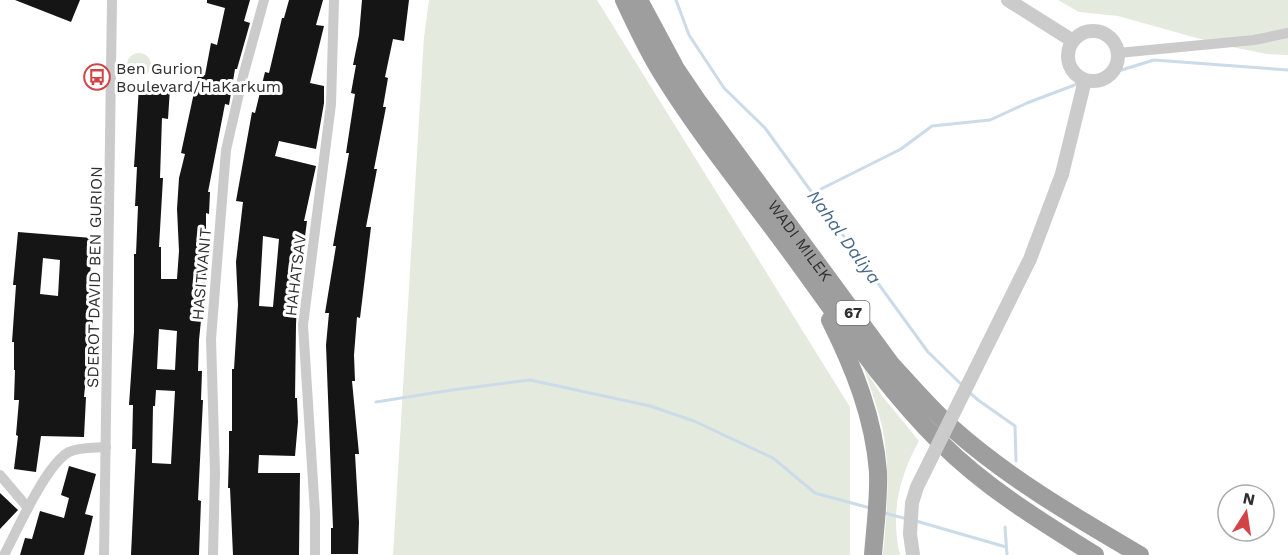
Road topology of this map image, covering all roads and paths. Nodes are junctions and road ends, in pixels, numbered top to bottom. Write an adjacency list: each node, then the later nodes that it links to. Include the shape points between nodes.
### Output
1 (112, 0): 12 (street, SDEROT DAVID BEN GURION)
2 (264, 0): 17 (street, HASITVANIT, via 226,150 211,339)
3 (334, 0): 18 (street, HAHATSAV, via 331,104 303,325)
4 (624, 0): 11 (highway, WADI MILEK / 67, via 664,76)
5 (639, 0): 22 (highway, WADI MILEK / 67, via 697,100 914,390 953,429 1011,474)
6 (1008, 0): 8 (street)
7 (1288, 33): 9 (street)
8 (1073, 40): 9 (street, via 1096,31 1111,38); 10 (street, via 1069,64)
9 (1118, 53): 10 (street, via 1118,62 1109,76)
10 (1085, 80): 20 (street, bridge, via 1062,174 1030,259 917,487 910,534)
11 (779, 236): 19 (highway, via 839,338 872,427 878,475); 21 (highway, WADI MILEK / 67, via 880,373 942,444 980,478)
12 (106, 447): 14 (street, via 69,452 55,465); 16 (street, SDEROT DAVID BEN GURION)
13 (0, 475): 14 (street)
14 (28, 508): 15 (street)
15 (4, 555)
16 (105, 555)
17 (213, 555)
18 (315, 555)
19 (873, 555)
20 (913, 555)
21 (1095, 555)
22 (1140, 555)

